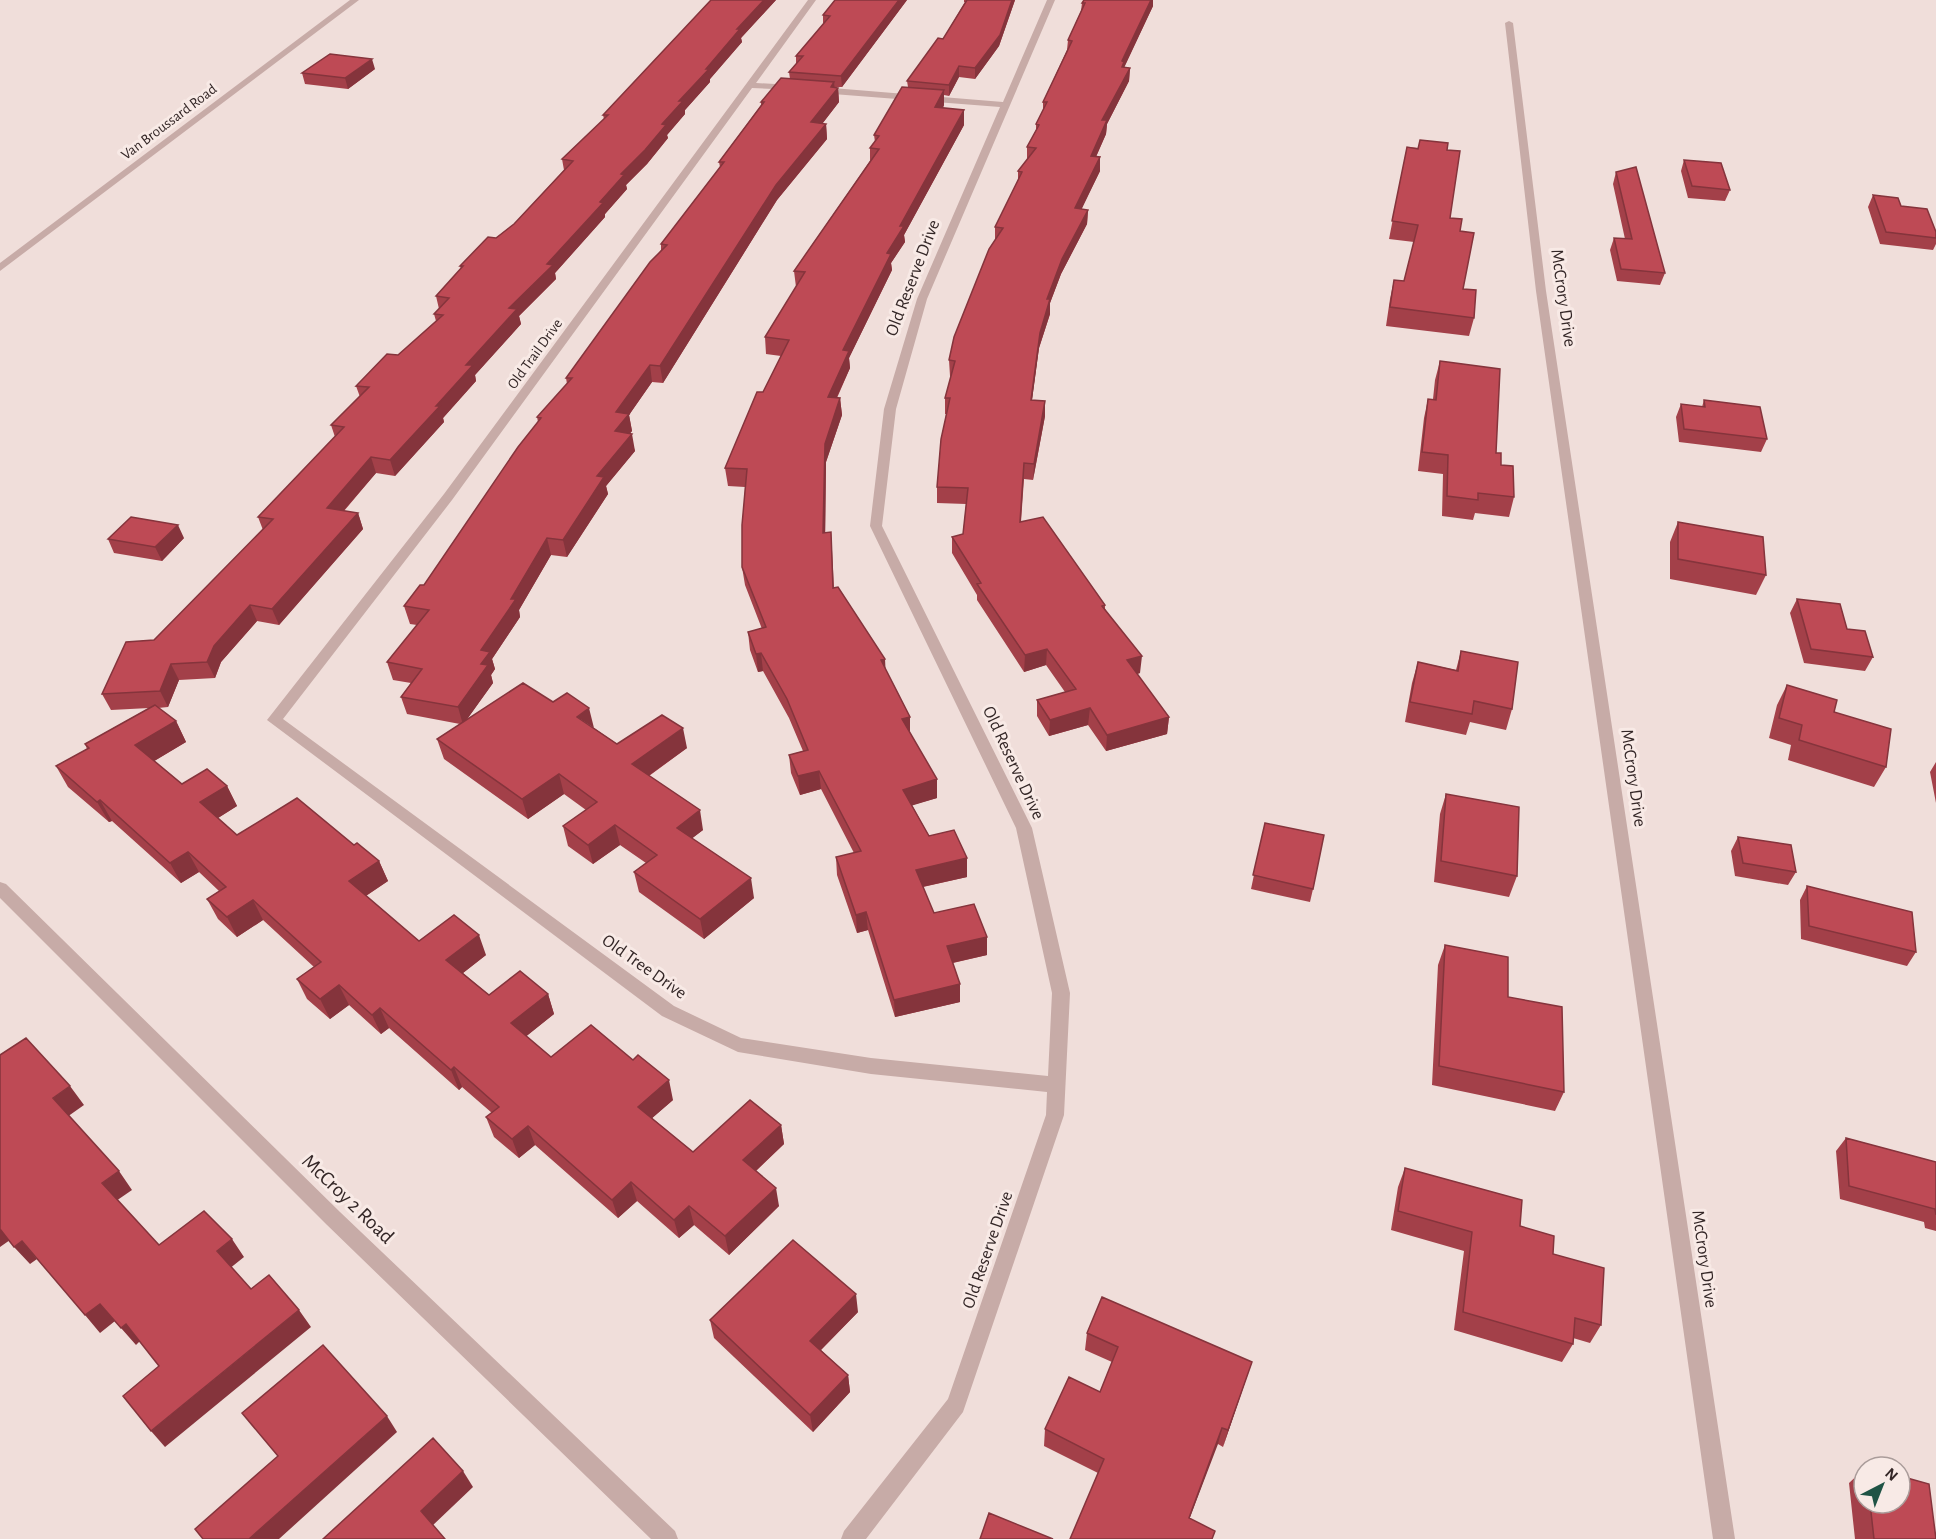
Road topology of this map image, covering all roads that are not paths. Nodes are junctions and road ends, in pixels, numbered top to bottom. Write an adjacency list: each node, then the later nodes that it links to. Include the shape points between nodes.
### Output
1 (355, 0): 7 (street, Van Broussard Road)
2 (812, 0): 5 (street, Old Trail Drive)
3 (1051, 0): 6 (street, Old Reserve Drive)
4 (1509, 22): 13 (street, McCrory Drive, via 1541,291)
5 (751, 85): 6 (street); 8 (street, Old Trail Drive, via 448,497)
6 (1004, 105): 10 (street, Old Reserve Drive, via 922,299 890,409 876,526 1023,828 1061,993)
7 (0, 268)
8 (274, 720): 10 (street, Old Tree Drive, via 668,1011 738,1045 871,1066)
9 (0, 888): 11 (street, McCroy 2 Road, via 333,1218)
10 (1057, 1085): 12 (street, Old Reserve Drive, via 1055,1115 956,1405)
11 (668, 1539)
12 (852, 1539)
13 (1724, 1539)

